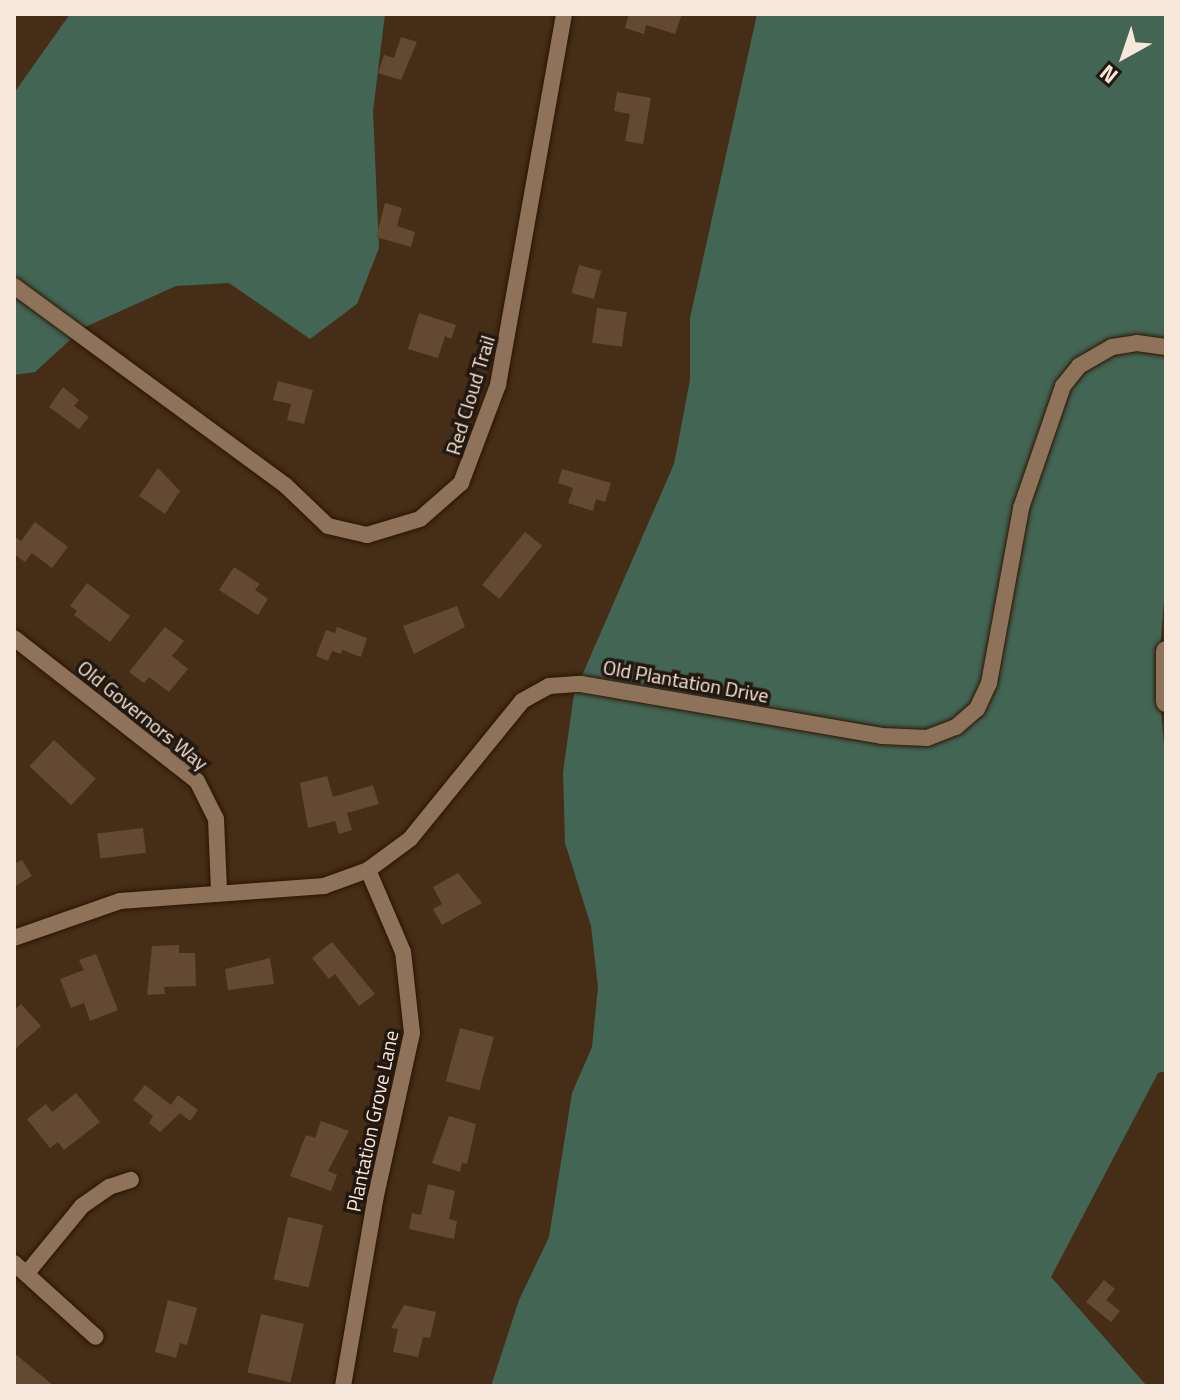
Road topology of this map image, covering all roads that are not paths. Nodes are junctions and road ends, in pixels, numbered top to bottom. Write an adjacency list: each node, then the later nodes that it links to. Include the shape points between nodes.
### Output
1 (564, 14): 2 (street, Red Cloud Trail, via 498,385 461,483 420,519 367,535 328,526 285,485)
2 (14, 286)
3 (1166, 347): 7 (street, Old Plantation Drive, via 1112,347 1079,366 1063,386 1021,508 989,683 977,709 956,727 927,738 882,736 594,686 549,686 522,701 410,839)
4 (14, 638): 8 (street, Old Governors Way, via 197,781 216,819)
5 (1166, 651): 6 (street)
6 (1166, 702)
7 (368, 870): 8 (street, Old Plantation Drive, via 324,886); 13 (street, Plantation Grove Lane, via 403,952 412,1033)
8 (219, 891): 9 (street, Old Plantation Drive, via 120,901 49,921)
9 (14, 938)
10 (131, 1180): 11 (street, via 109,1187 82,1206)
11 (20, 1268): 12 (street)
12 (96, 1337)
13 (343, 1386)

